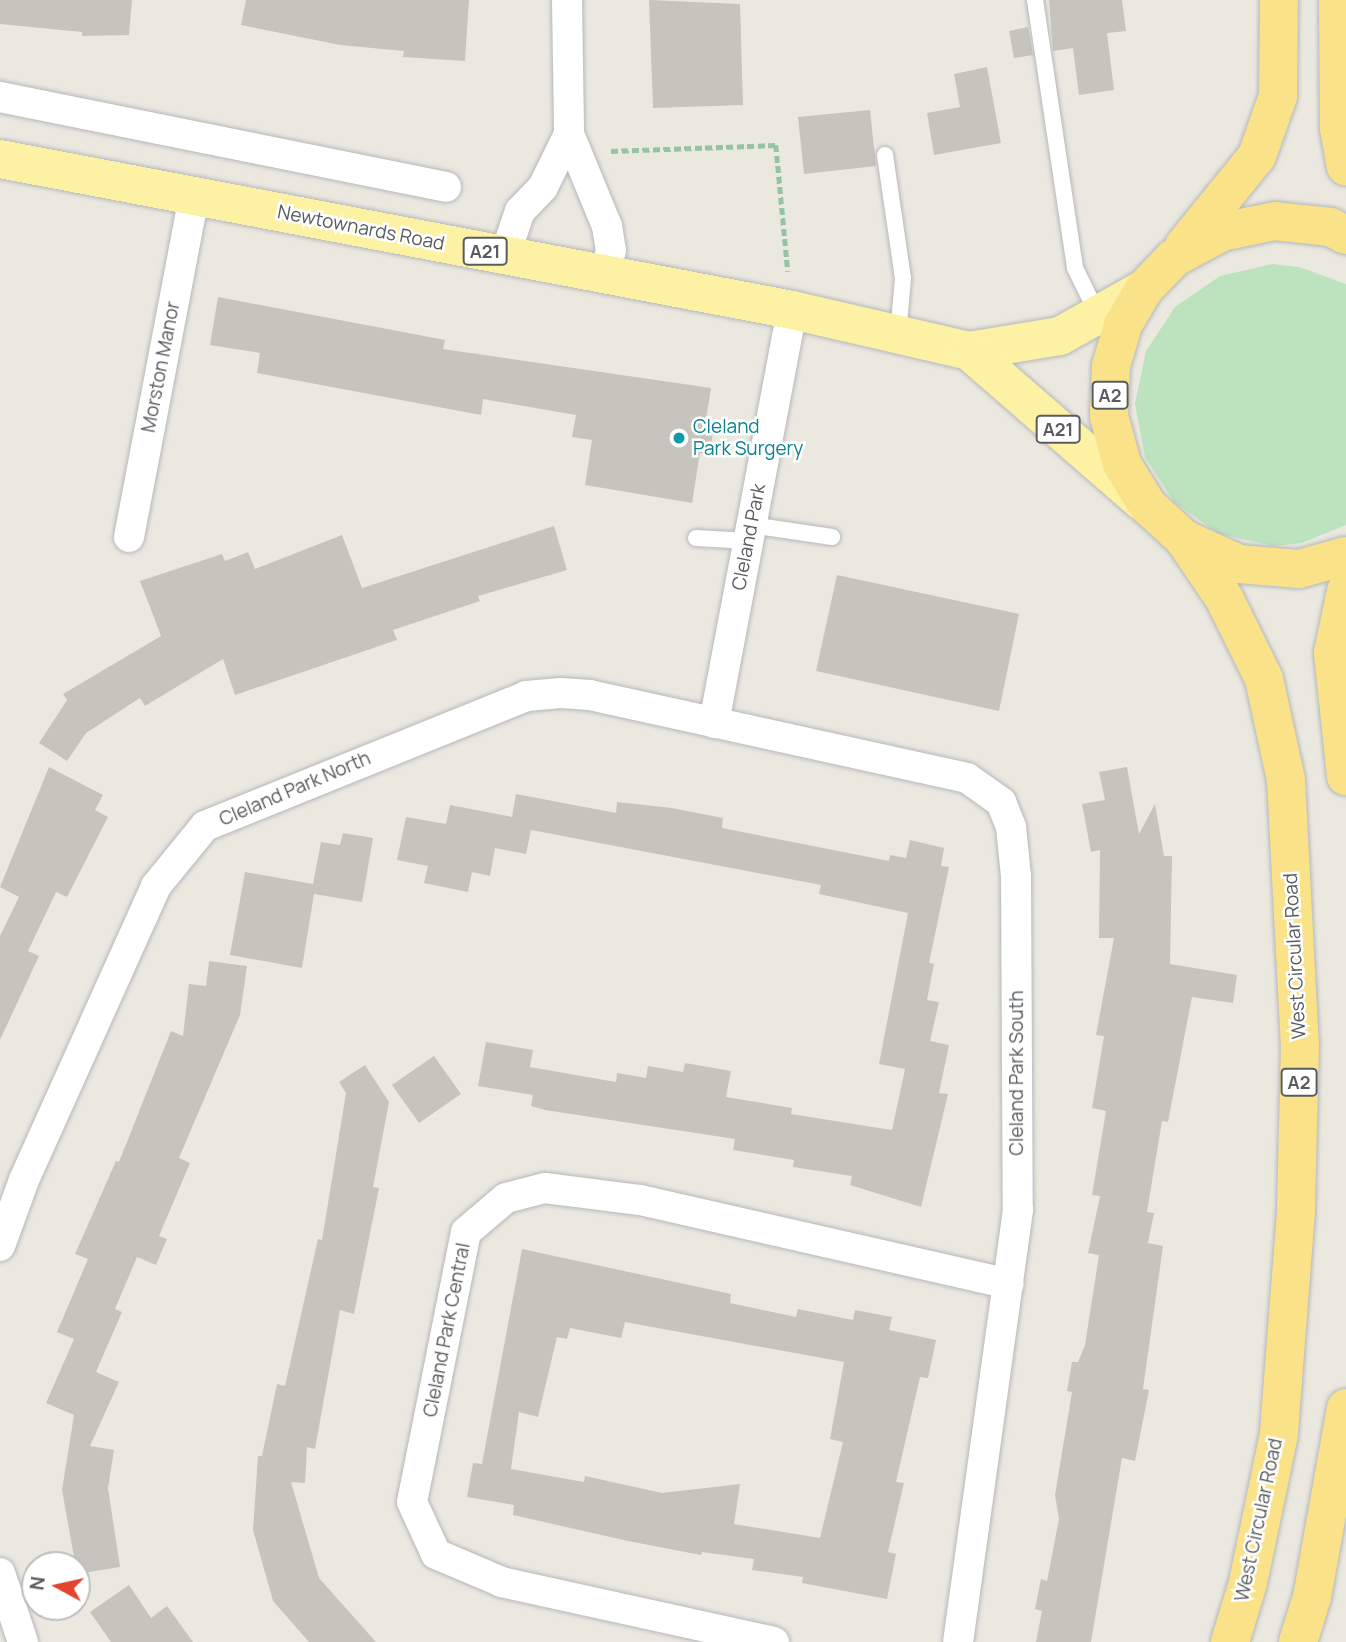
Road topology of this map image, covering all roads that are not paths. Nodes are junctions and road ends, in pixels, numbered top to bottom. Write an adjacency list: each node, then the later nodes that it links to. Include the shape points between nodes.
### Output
1 (567, 0): 6 (street)
2 (1035, 0): 18 (lane, via 1075,268)
3 (1279, 0): 14 (highway, A2, via 1278,96 1256,156)
4 (1338, 0): 9 (highway, via 1339,128)
5 (0, 97): 10 (street)
6 (572, 143): 13 (street, via 543,187 520,211); 15 (street, via 607,226 611,250)
7 (885, 155): 19 (lane, via 903,278)
8 (0, 159): 11 (main road, Newtownards Road / A21)
9 (1346, 166)
10 (446, 187)
11 (194, 197): 13 (main road, Newtownards Road / A21); 23 (street, Morston Manor)
12 (1346, 235): 14 (highway, A2, via 1330,227 1275,221 1222,232)
13 (505, 255): 15 (main road, Newtownards Road / A21)
14 (1174, 258): 16 (highway, A2)
15 (605, 275): 17 (main road, Newtownards Road / A21)
16 (1144, 289): 18 (main road, Newtownards Road / A21); 21 (highway, A2, via 1123,325 1111,366 1109,416 1122,464)
17 (787, 309): 19 (main road, Newtownards Road / A21); 22 (street, Cleland Park)
18 (1098, 315): 20 (main road, Newtownards Road / A21, via 1060,336)
19 (898, 335): 20 (main road, Newtownards Road / A21)
20 (969, 351): 21 (main road, Newtownards Road / A21)
21 (1148, 506): 26 (highway, A2)
22 (750, 533): 24 (lane); 25 (lane); 29 (street, Cleland Park)
23 (129, 537)
24 (832, 537)
25 (696, 538)
26 (1184, 539): 27 (highway, A2, via 1239,564 1299,569); 38 (highway, West Circular Road / A2, via 1224,598 1264,679 1286,780 1300,1044 1296,1211 1279,1434 1248,1583)
27 (1346, 556)
28 (1346, 591): 30 (highway, via 1333,653)
29 (714, 723): 31 (street, Cleland Park North, via 590,695 526,696 205,827 156,886); 32 (street, Cleland Park South, via 967,778 1001,802 1011,827 1016,877 1018,1210)
30 (1346, 776)
31 (0, 1245)
32 (1009, 1284): 36 (street, Cleland Park Central, via 640,1200 545,1188 506,1198 466,1232 412,1502 436,1554 502,1582); 37 (street, Cleland Park South)
33 (1346, 1408): 39 (highway, via 1314,1583)
34 (1, 1584): 35 (street)
35 (23, 1642)
36 (774, 1642)
37 (958, 1642)
38 (1230, 1642)
39 (1298, 1642)

